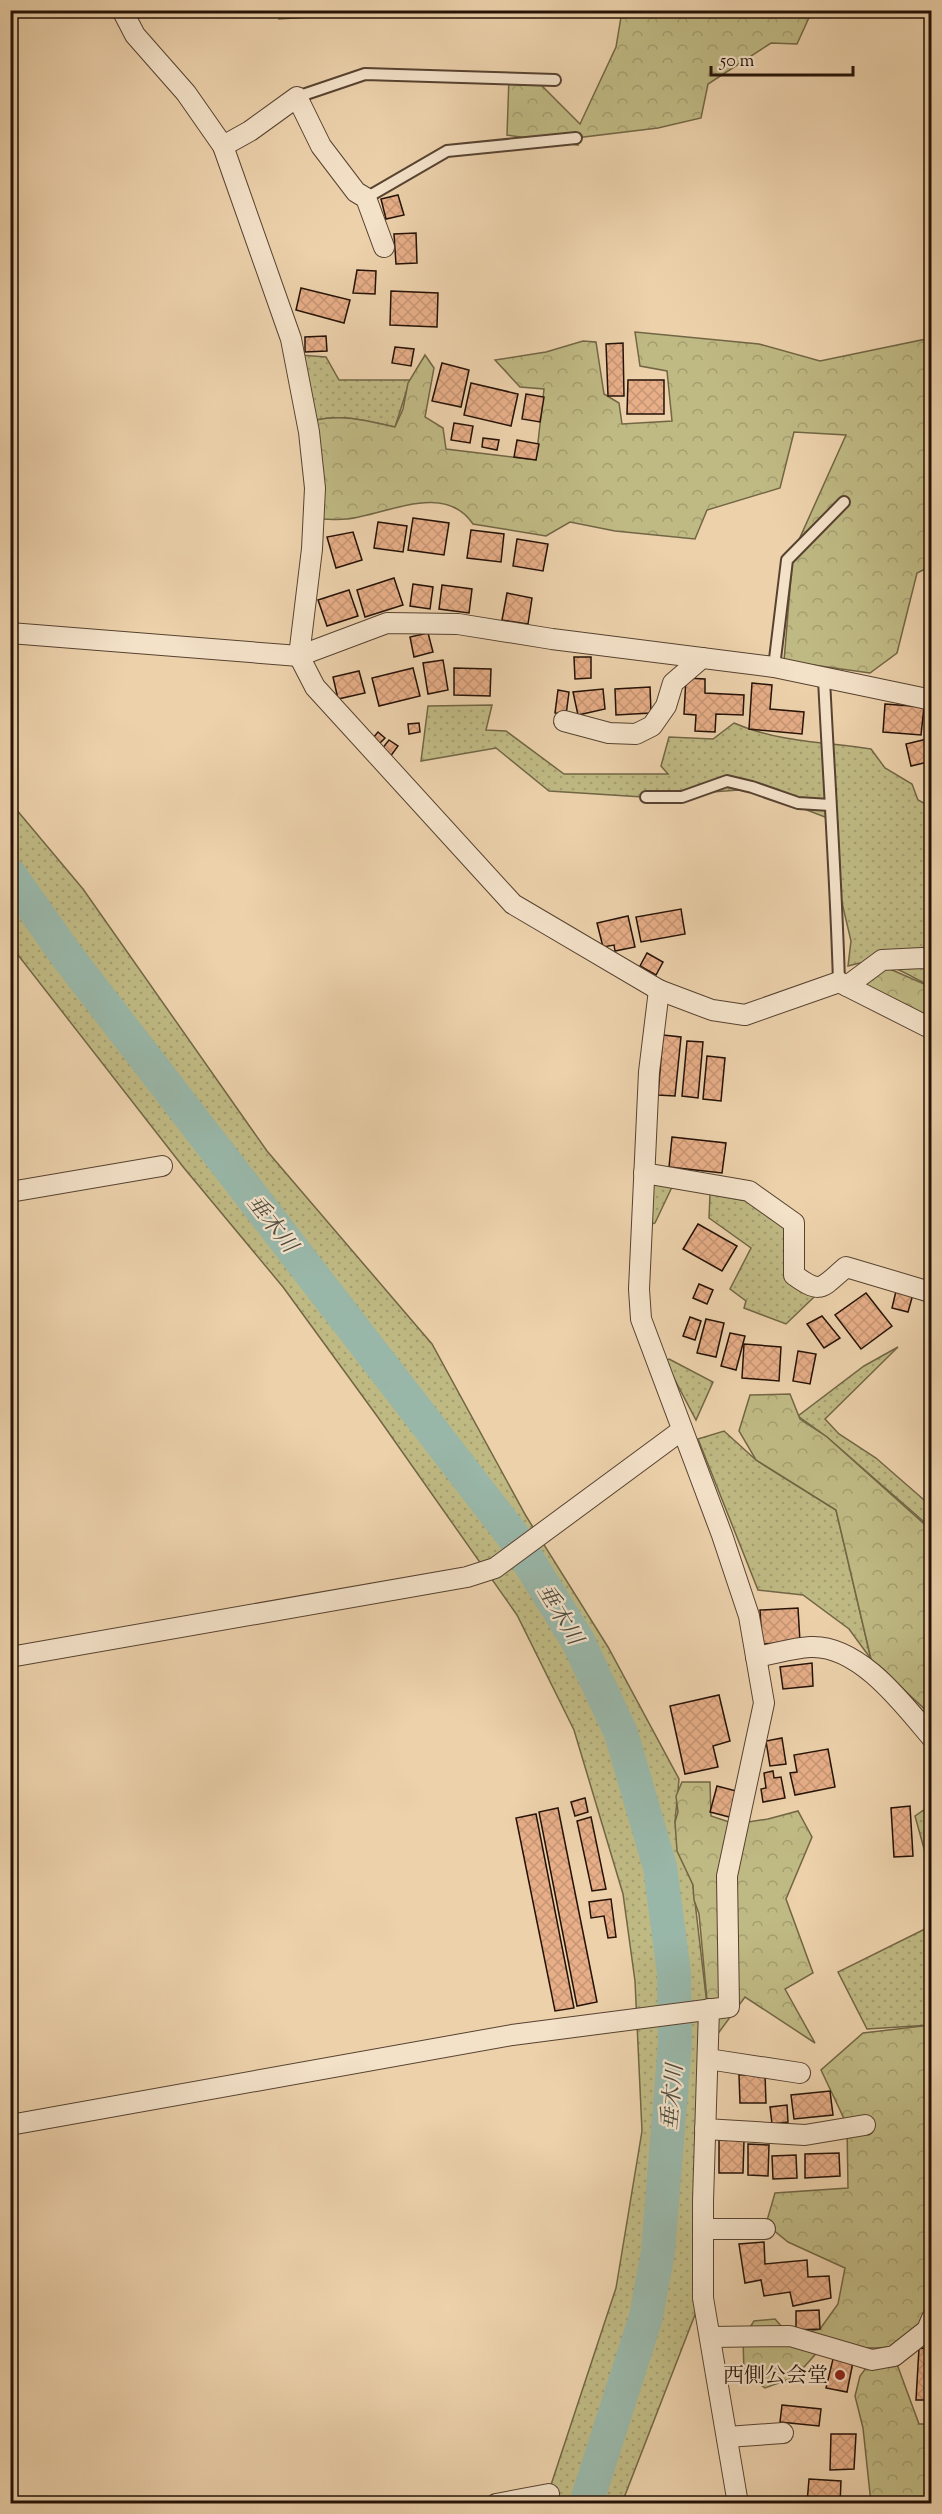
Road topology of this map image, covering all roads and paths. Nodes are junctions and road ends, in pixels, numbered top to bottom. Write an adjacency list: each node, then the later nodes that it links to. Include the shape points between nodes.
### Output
1 (122, 10): 5 (street, via 135,35 186,93)
2 (555, 80): 3 (lane, via 365,74)
3 (297, 97): 5 (street); 6 (street, via 321,146 356,192)
4 (576, 138): 6 (lane, via 447,151)
5 (223, 146): 10 (street, via 291,339 309,432 315,488)
6 (366, 198): 7 (street)
7 (384, 247)
8 (844, 502): 12 (lane, via 787,560)
9 (10, 633): 10 (street)
10 (299, 656): 11 (street, via 387,623 458,624); 20 (street, via 315,687 513,904)
11 (702, 658): 12 (street); 15 (street, via 674,683 666,706 652,726 636,734 609,733)
12 (774, 667): 13 (street)
13 (824, 679): 14 (street); 17 (lane)
14 (932, 700)
15 (564, 722)
16 (646, 797): 17 (lane, via 682,797 727,781 798,802)
17 (830, 805): 19 (lane)
18 (932, 959): 19 (street, via 882,960)
19 (843, 984): 20 (street, via 745,1015 712,1010); 21 (street)
20 (659, 990): 23 (street, via 649,1072)
21 (932, 1029)
22 (162, 1166): 24 (street)
23 (644, 1173): 25 (street, via 749,1191 794,1223 794,1275 812,1288 821,1288 846,1267); 26 (street, via 641,1319)
24 (10, 1192)
25 (932, 1295)
26 (682, 1430): 27 (street, via 495,1568 467,1577); 28 (street, via 748,1616)
27 (10, 1657)
28 (756, 1657): 29 (street, via 812,1647 831,1650 860,1663); 30 (street, via 764,1703 727,1876 729,2007)
29 (932, 1738)
30 (709, 2009): 31 (street); 33 (street, via 512,2035)
31 (708, 2060): 32 (street); 35 (street)
32 (800, 2073)
33 (10, 2125)
34 (865, 2125): 35 (street, via 805,2135)
35 (705, 2129): 36 (street)
36 (704, 2229): 37 (street); 39 (street, via 703,2298)
37 (765, 2229)
38 (932, 2318): 39 (street, via 927,2330 894,2356 872,2360 790,2336)
39 (710, 2337): 41 (street)
40 (783, 2433): 41 (street)
41 (727, 2437): 44 (street)
42 (549, 2494): 43 (street)
43 (496, 2504)
44 (738, 2504)

